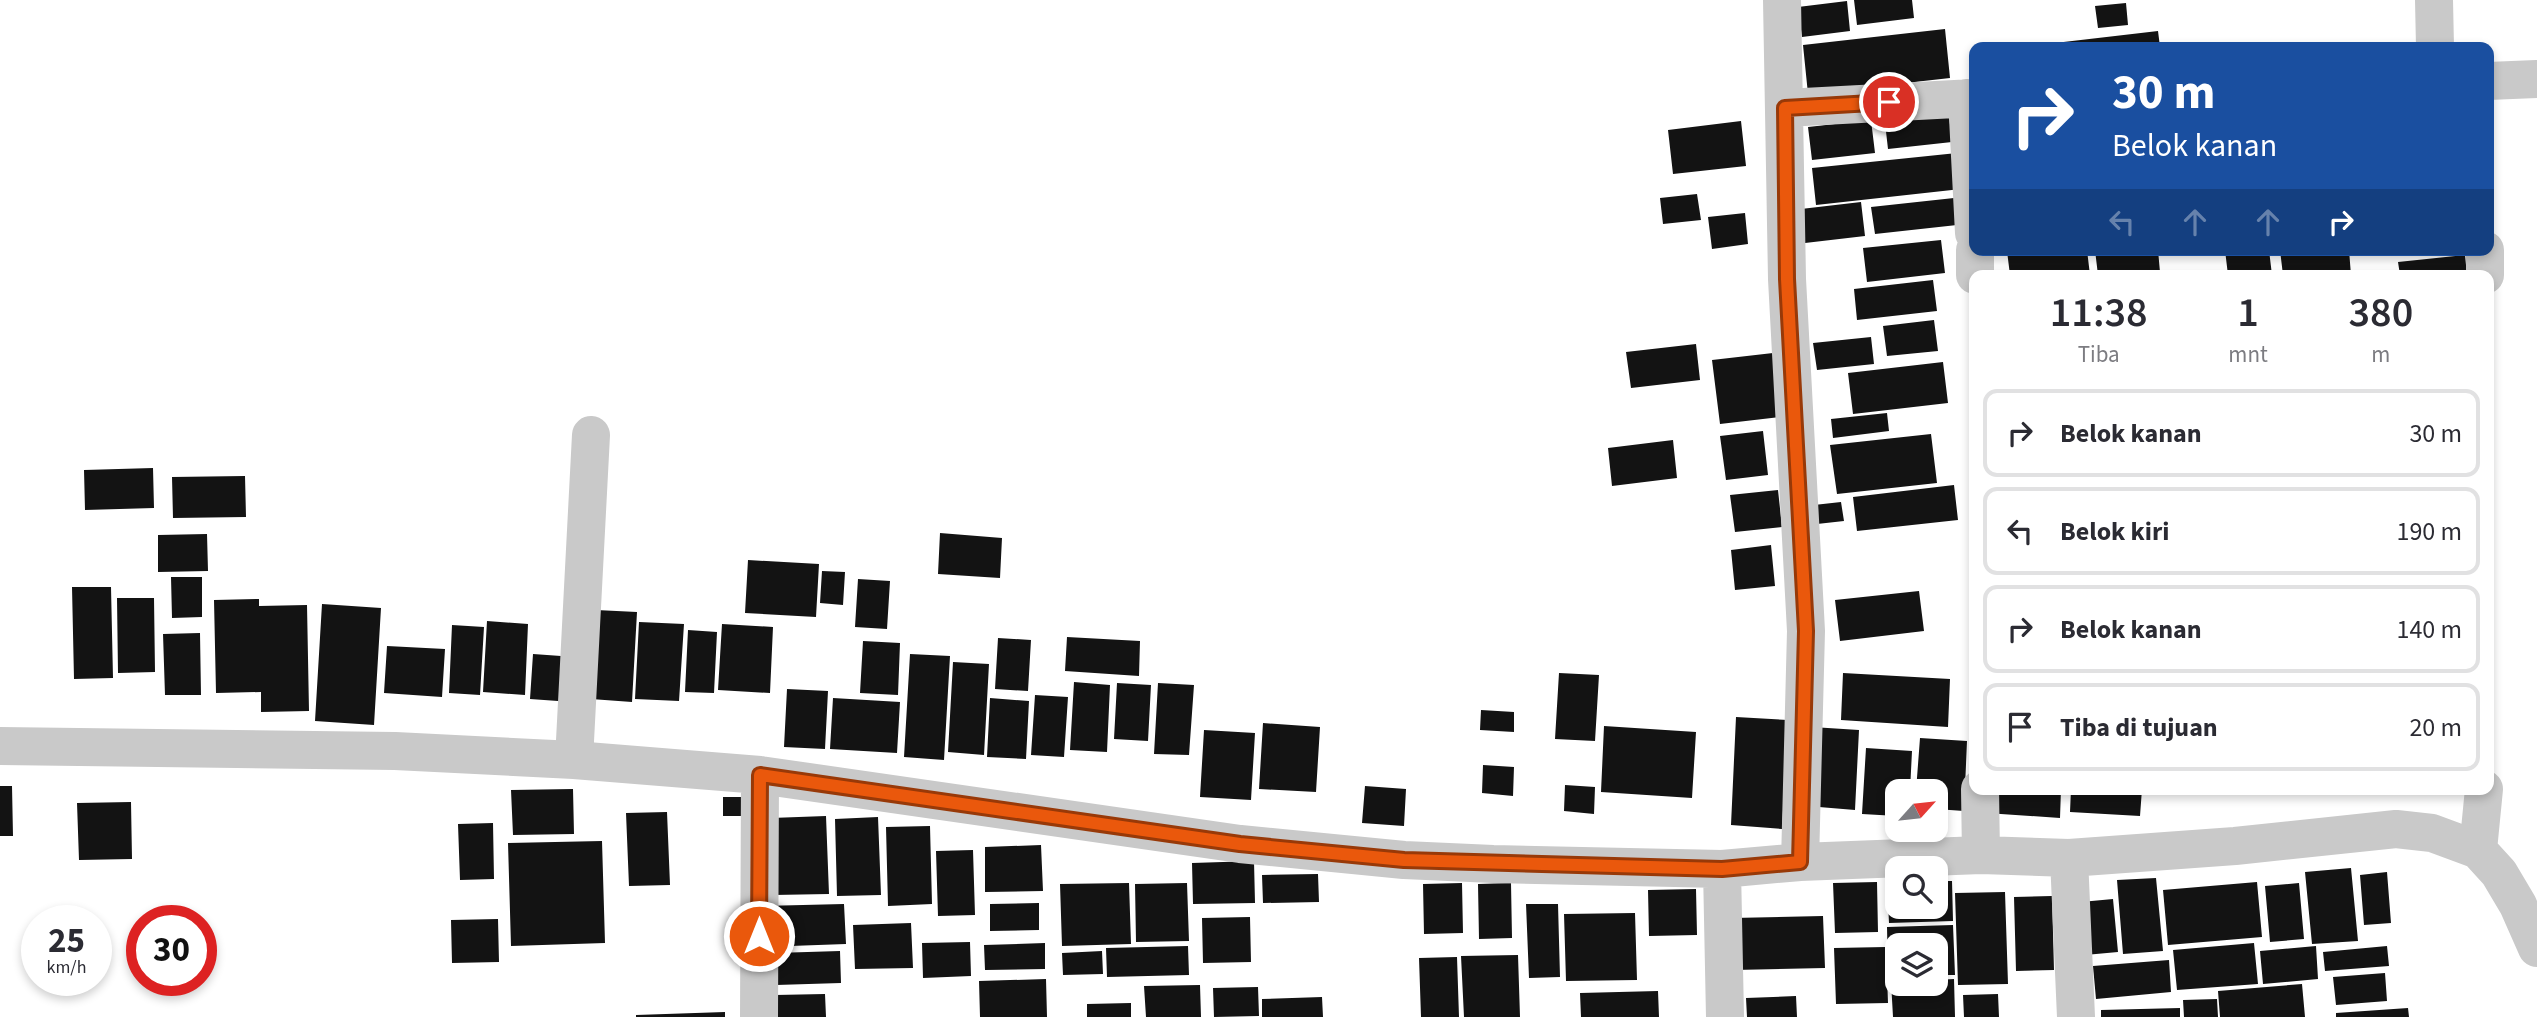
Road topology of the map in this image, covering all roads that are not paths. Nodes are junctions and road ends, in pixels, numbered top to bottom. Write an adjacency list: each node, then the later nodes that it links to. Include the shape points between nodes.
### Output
1 (1782, 0): 7 (street)
2 (2434, 0): 3 (street)
3 (2435, 42)
4 (2537, 79): 5 (street)
5 (2494, 81)
6 (1969, 98): 7 (street)
7 (1785, 108): 17 (street, via 1787,279 1806,631)
8 (591, 435): 10 (street)
9 (0, 746): 10 (street, via 395,751)
10 (574, 760): 11 (street)
11 (760, 775): 18 (street, via 1240,844 1404,860); 20 (street)
12 (1980, 795): 15 (street)
13 (2483, 795): 14 (street)
14 (2478, 850): 16 (street, via 2432,834 2396,829); 19 (street, via 2499,873)
15 (1981, 855): 16 (street); 17 (street)
16 (2069, 858): 22 (street)
17 (1800, 862): 18 (street)
18 (1722, 869): 21 (street)
19 (2537, 948)
20 (759, 1017)
21 (1725, 1017)
22 (2076, 1017)

